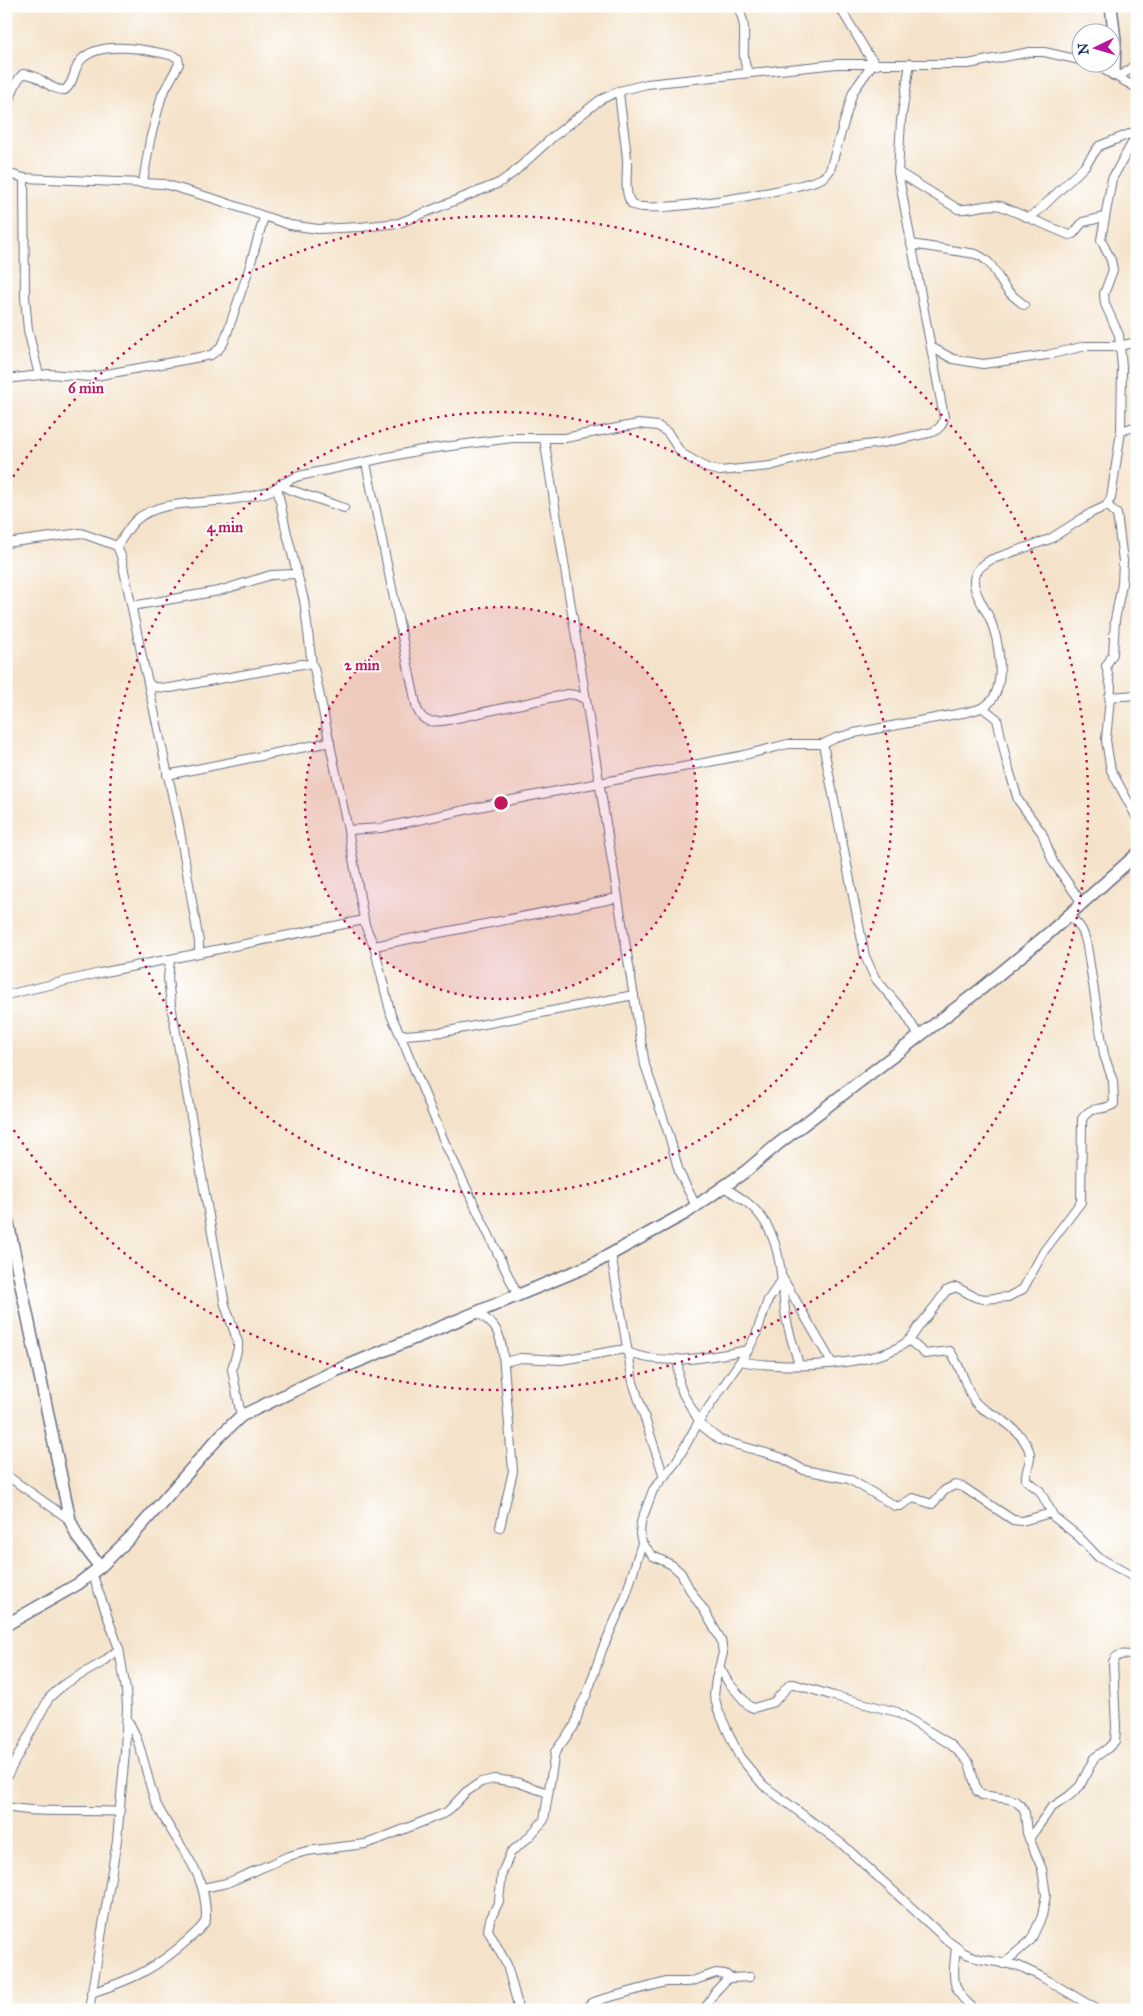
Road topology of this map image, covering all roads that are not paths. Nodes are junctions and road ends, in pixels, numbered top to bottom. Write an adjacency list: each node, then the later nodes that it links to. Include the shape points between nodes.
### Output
1 (738, 6): 8 (street, via 744,23 743,57)
2 (839, 6): 7 (street)
3 (1111, 6): 10 (street)
4 (1070, 58): 6 (street, via 1030,52 968,64)
5 (1137, 61): 10 (street)
6 (910, 63): 7 (street); 16 (street, via 901,121)
7 (874, 65): 8 (street, via 837,64); 12 (street, via 853,92 830,170 821,179 751,196 676,207 635,207 628,196)
8 (748, 72): 12 (street, via 647,84)
9 (1109, 72): 10 (street)
10 (1116, 76): 11 (street)
11 (1137, 88)
12 (619, 91): 20 (street, via 591,107 500,182 399,223 312,229)
13 (7, 109): 14 (street); 19 (street, via 23,74 65,90 72,82 79,62 91,52 124,48 178,58 179,64 162,95)
14 (6, 122)
15 (1137, 132): 21 (street, via 1112,179); 22 (street, via 1099,146 1084,167)
16 (898, 172): 22 (street, via 958,209 991,204); 23 (street)
17 (6, 173): 18 (street)
18 (24, 178): 19 (street); 28 (street, via 25,297 28,330)
19 (143, 182): 20 (street, via 180,188)
20 (264, 217): 28 (street, via 224,342 218,350 194,359 90,377)
21 (1105, 217): 22 (street, via 1083,222 1069,235); 26 (street, via 1101,240 1112,260 1113,270 1104,294 1105,304 1118,335)
22 (1028, 218)
23 (911, 244): 24 (street, via 985,258 993,265 1009,293); 27 (street)
24 (1024, 304)
25 (1137, 342): 26 (street)
26 (1118, 346): 27 (street, via 1095,345 983,364 953,359); 31 (street, via 1122,367)
27 (931, 347): 32 (street, via 944,417 943,425 933,432 832,449 770,466 720,471 707,468 682,454 668,433 649,424 566,438)
28 (39, 375): 29 (street)
29 (6, 379)
30 (1137, 426): 31 (street)
31 (1122, 431): 35 (street, via 1112,495)
32 (544, 438): 33 (street, via 512,438 428,449); 45 (street)
33 (366, 462): 34 (street, via 309,474); 45 (street, via 417,709 422,718 428,722 443,721 568,694)
34 (279, 485): 36 (street); 38 (street, via 235,499 158,509 135,521); 39 (street)
35 (1107, 505): 44 (street, via 1116,514 1123,561 1113,654 1106,666); 46 (street, via 1042,542 990,560 976,572 975,586 999,649 999,675 994,696)
36 (344, 508)
37 (6, 543): 38 (street, via 81,533)
38 (117, 546): 40 (street)
39 (297, 574): 40 (street, via 271,575 220,592); 41 (street, via 304,600)
40 (132, 606): 42 (street)
41 (312, 665): 42 (street, via 302,664 170,688 153,687); 47 (street)
42 (148, 682): 49 (street)
43 (1137, 695): 44 (street)
44 (1109, 696): 51 (street, via 1106,740 1111,770)
45 (586, 700): 50 (street)
46 (983, 708): 48 (street, via 854,733); 55 (street, via 997,719 1018,800 1042,833 1053,862)
47 (330, 742): 49 (street); 52 (street)
48 (823, 744): 50 (street, via 788,744); 64 (street, via 866,956 875,978 904,1012)
49 (167, 775): 59 (street, via 183,845)
50 (598, 784): 52 (street, via 381,828); 54 (street)
51 (1137, 818)
52 (348, 830): 57 (street)
53 (1137, 854): 55 (street)
54 (617, 898): 58 (street); 62 (street)
55 (1082, 903): 56 (street)
56 (1068, 916): 64 (street, via 981,990); 72 (street, via 1084,933 1104,1055 1114,1081 1115,1094 1112,1106 1092,1110 1082,1119 1080,1202 1044,1251 1023,1289 1008,1297 984,1299 956,1287 950,1288)
57 (364, 920): 58 (street); 59 (street)
58 (374, 946): 63 (street)
59 (199, 953): 60 (street)
60 (170, 960): 61 (street); 80 (street, via 171,1005 225,1305 238,1342 232,1369)
61 (6, 995)
62 (634, 995): 63 (street, via 443,1032 405,1035); 66 (street, via 648,1078 679,1172)
63 (399, 1032): 70 (street, via 444,1141)
64 (919, 1036): 65 (street)
65 (724, 1187): 66 (street); 69 (street, via 748,1203 766,1224)
66 (696, 1206): 68 (street)
67 (6, 1212): 85 (street)
68 (611, 1254): 70 (street); 74 (street)
69 (781, 1277): 73 (street); 78 (street); 79 (street, via 786,1320)
70 (517, 1294): 71 (street)
71 (476, 1312): 77 (street, via 497,1329); 80 (street, via 334,1371)
72 (909, 1340): 78 (street, via 867,1358); 84 (street, via 925,1354 950,1351 973,1400 1024,1440 1030,1456 1026,1480 1040,1491)
73 (748, 1350): 75 (street); 76 (street)
74 (627, 1351): 75 (street, via 645,1358); 77 (street, via 561,1360 521,1358); 83 (street, via 644,1420)
75 (678, 1359): 81 (street, via 679,1382)
76 (740, 1361): 79 (street); 81 (street)
77 (504, 1362): 86 (street, via 513,1472)
78 (832, 1363): 79 (street)
79 (800, 1365)
80 (241, 1416): 88 (street, via 134,1534)
81 (699, 1422): 83 (street); 84 (street, via 720,1440 780,1457 804,1470 849,1479 895,1506 913,1498 932,1504 945,1490 955,1485 1013,1520 1022,1521)
82 (6, 1475): 85 (street)
83 (664, 1477): 87 (street, via 653,1490 644,1511 640,1528)
84 (1051, 1513): 89 (street, via 1098,1557)
85 (70, 1520): 88 (street)
86 (500, 1527)
87 (642, 1543): 93 (street, via 653,1556 681,1573 710,1619 723,1653); 96 (street, via 626,1598 602,1650 575,1725 555,1752)
88 (96, 1570): 90 (street, via 78,1584); 91 (street)
89 (1137, 1579)
90 (6, 1625)
91 (119, 1649): 94 (street); 95 (street, via 63,1685 49,1698)
92 (1137, 1656): 99 (street, via 1120,1654 1113,1662 1115,1741 1094,1758 1080,1786 1051,1808)
93 (720, 1668): 99 (street, via 728,1682 754,1708 774,1702 790,1684 794,1684 897,1712 950,1744 962,1755 969,1763 977,1791 982,1795 1009,1799 1022,1807); 101 (street, via 714,1695 718,1710 738,1756 748,1768 769,1790 842,1844)
94 (127, 1719): 98 (street); 100 (street, via 137,1737 154,1799 197,1871)
95 (6, 1778)
96 (548, 1793): 100 (street, via 516,1782 481,1782 447,1812 377,1840 307,1851 227,1883); 108 (street, via 544,1820 508,1857 500,1878 499,1901 488,1926 508,1965)
97 (6, 1807): 98 (street)
98 (119, 1812): 105 (street, via 110,1889)
99 (1029, 1839): 102 (street, via 1046,1885 1045,1904 1031,1940)
100 (202, 1888): 105 (street, via 206,1919 194,1934 144,1973)
101 (956, 1947): 102 (street, via 980,1959); 111 (street, via 955,1989)
102 (1003, 1964): 106 (street, via 1019,1966 1057,1984)
103 (729, 1977): 104 (street); 109 (street, via 716,1973 689,1982 666,1982 591,2003); 110 (street)
104 (750, 1977)
105 (91, 1993): 107 (street)
106 (1093, 2009)
107 (89, 2010)
108 (518, 2010)
109 (584, 2010)
110 (704, 2010)
111 (976, 2010)

